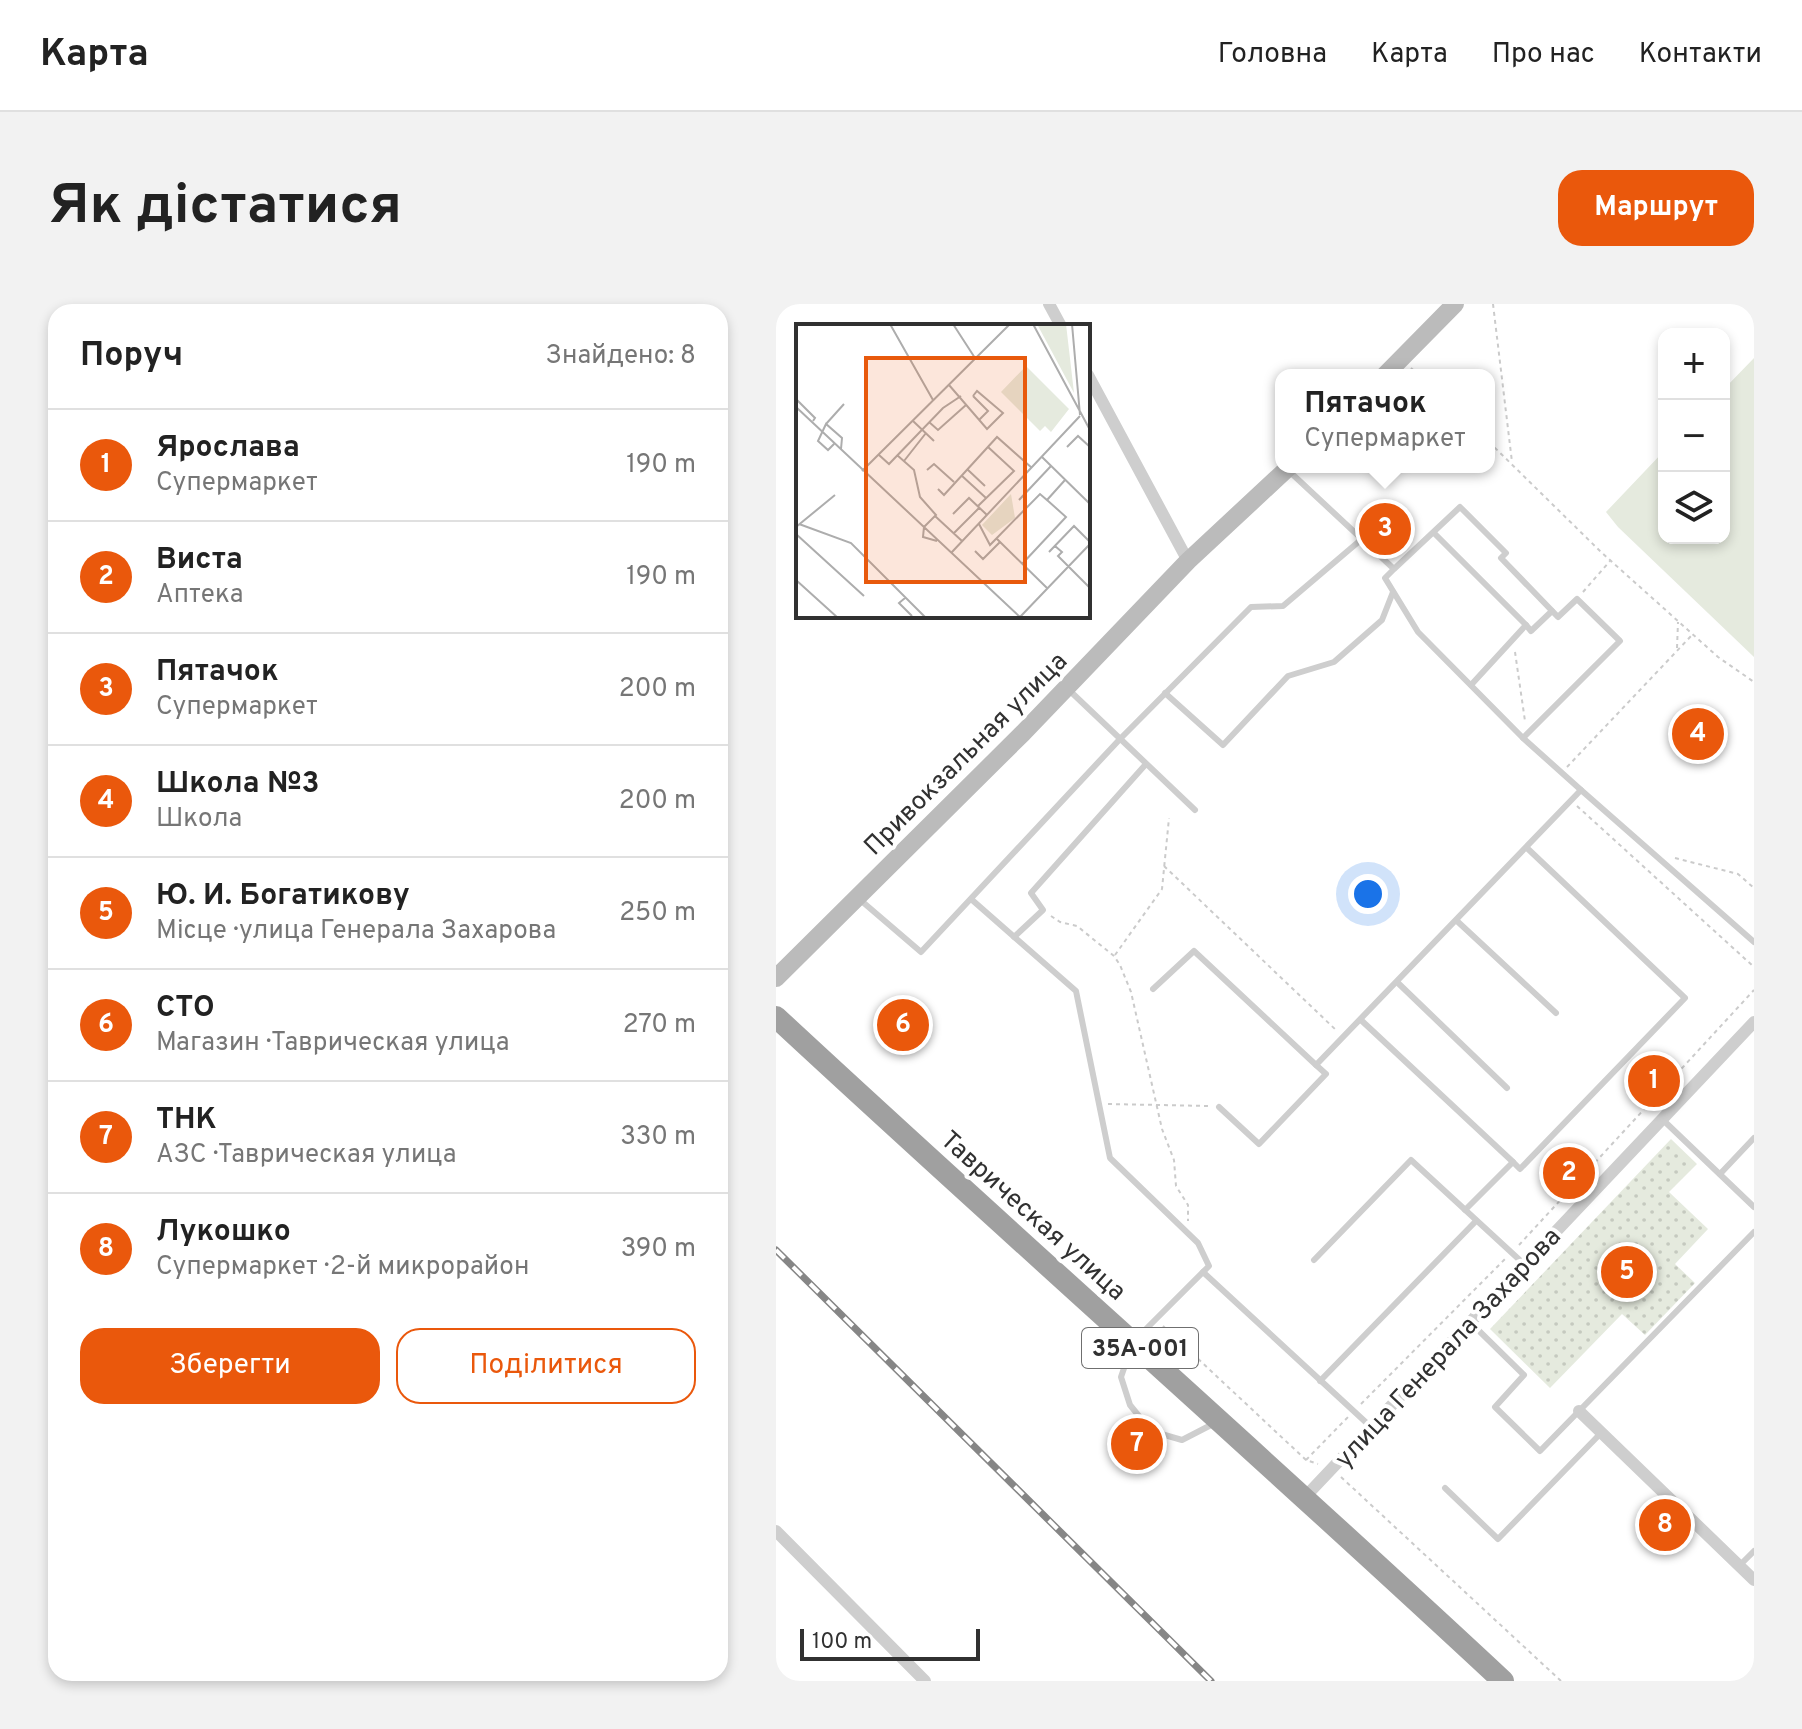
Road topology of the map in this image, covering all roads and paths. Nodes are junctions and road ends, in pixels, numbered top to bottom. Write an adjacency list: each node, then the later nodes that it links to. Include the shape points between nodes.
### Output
1 (1049, 304): 4 (street)
2 (1493, 304): 8 (path)
3 (1450, 306): 5 (main road)
4 (1060, 324)
5 (1391, 369)
6 (1090, 379): 13 (street)
7 (1495, 448): 8 (path)
8 (1513, 465): 14 (path)
9 (1283, 473): 13 (main road, Привокзальная улица)
10 (1293, 473): 12 (lane)
11 (1434, 533): 15 (lane); 18 (lane, via 1460,507); 20 (lane)
12 (1363, 538): 15 (lane); 27 (lane, via 1283,606 1251,607)
13 (1188, 561): 26 (main road, Привокзальная улица)
14 (1611, 561): 17 (path); 19 (path)
15 (1394, 569): 16 (lane, via 1385,578)
16 (1393, 592): 25 (lane, via 1418,632); 27 (lane, via 1382,620 1370,631 1334,662 1288,676 1223,745)
17 (1577, 599): 18 (lane, via 1558,617); 28 (lane, via 1620,641)
18 (1552, 611): 20 (lane, via 1531,631)
19 (1678, 621): 21 (path); 23 (path)
20 (1526, 625): 22 (lane)
21 (1692, 634): 23 (path); 24 (path)
22 (1513, 639): 25 (lane); 28 (path)
23 (1677, 650): 31 (path)
24 (1754, 682)
25 (1471, 685): 28 (lane)
26 (1067, 688): 29 (lane); 40 (main road, Привокзальная улица)
27 (1165, 693): 29 (lane)
28 (1525, 736): 31 (lane)
29 (1120, 739): 30 (lane); 41 (lane)
30 (1146, 764): 34 (lane); 42 (lane, via 1031,893)
31 (1562, 773): 32 (lane)
32 (1581, 790): 33 (lane); 37 (lane)
33 (1571, 801): 36 (lane); 47 (path)
34 (1195, 810)
35 (1169, 818): 38 (path)
36 (1527, 848): 43 (lane); 64 (lane, via 1685,998 1520,1169)
37 (1653, 853): 39 (path, via 1738,874); 45 (lane)
38 (1164, 866): 46 (path, via 1162,889); 56 (path)
39 (1754, 888)
40 (858, 898): 41 (lane, via 921,952); 48 (main road, Привокзальная улица)
41 (971, 899): 44 (lane)
42 (1043, 910): 44 (lane); 46 (path, via 1077,926)
43 (1457, 921): 49 (lane); 52 (lane)
44 (1014, 937): 59 (lane, via 1076,991)
45 (1754, 942)
46 (1114, 956): 60 (path, via 1131,992)
47 (1754, 967)
48 (776, 978)
49 (1398, 983): 54 (lane); 58 (lane)
50 (1153, 989): 57 (lane, via 1194,951)
51 (1754, 990): 71 (path)
52 (1556, 1013)
53 (776, 1017): 77 (highway, Таврическая улица / 35А-001)
54 (1362, 1021): 56 (lane); 64 (lane)
55 (1754, 1022): 62 (street, улица Генерала Захарова)
56 (1345, 1038): 57 (lane)
57 (1316, 1065): 61 (lane, via 1326,1074 1259,1144)
58 (1507, 1088)
59 (1099, 1104): 60 (path); 70 (lane, via 1110,1158)
60 (1155, 1105): 61 (path); 70 (path, via 1174,1160 1176,1186 1188,1205)
61 (1219, 1107)
62 (1662, 1119): 65 (lane); 73 (street, улица Генерала Захарова)
63 (1754, 1138): 65 (lane)
64 (1513, 1162): 67 (lane)
65 (1720, 1174): 66 (lane)
66 (1754, 1207)
67 (1465, 1210): 68 (lane); 72 (lane, via 1411,1160)
68 (1476, 1221): 71 (lane); 78 (lane)
69 (1754, 1232): 79 (lane)
70 (1188, 1234): 74 (lane, via 1209,1266)
71 (1511, 1253): 73 (lane); 80 (path)
72 (1314, 1260)
73 (1525, 1264): 76 (street, улица Генерала Захарова)
74 (1203, 1272): 75 (lane); 78 (lane)
75 (1156, 1319): 77 (lane); 84 (path)
76 (1470, 1322): 79 (lane, via 1524,1375 1495,1407 1540,1451); 82 (street, улица Генерала Захарова)
77 (1134, 1342): 81 (highway, Таврическая улица / 35А-001); 81 (lane, via 1121,1377 1130,1405 1151,1431 1182,1440)
78 (1320, 1381): 80 (lane)
79 (1579, 1411): 83 (street)
80 (1353, 1412): 82 (lane); 84 (path)
81 (1219, 1421): 87 (highway, Таврическая улица / 35А-001)
82 (1371, 1427): 85 (street, улица Генерала Захарова)
83 (1601, 1433): 86 (lane, via 1498,1539); 90 (street)
84 (1306, 1460): 85 (path)
85 (1332, 1469): 87 (street, улица Генерала Захарова); 94 (path)
86 (1445, 1488)
87 (1305, 1497): 93 (highway, Таврическая улица / 35А-001)
88 (776, 1531): 92 (street)
89 (1754, 1551): 90 (lane)
90 (1739, 1566): 91 (street)
91 (1754, 1580)
92 (925, 1681)
93 (1503, 1681)
94 (1561, 1681)

